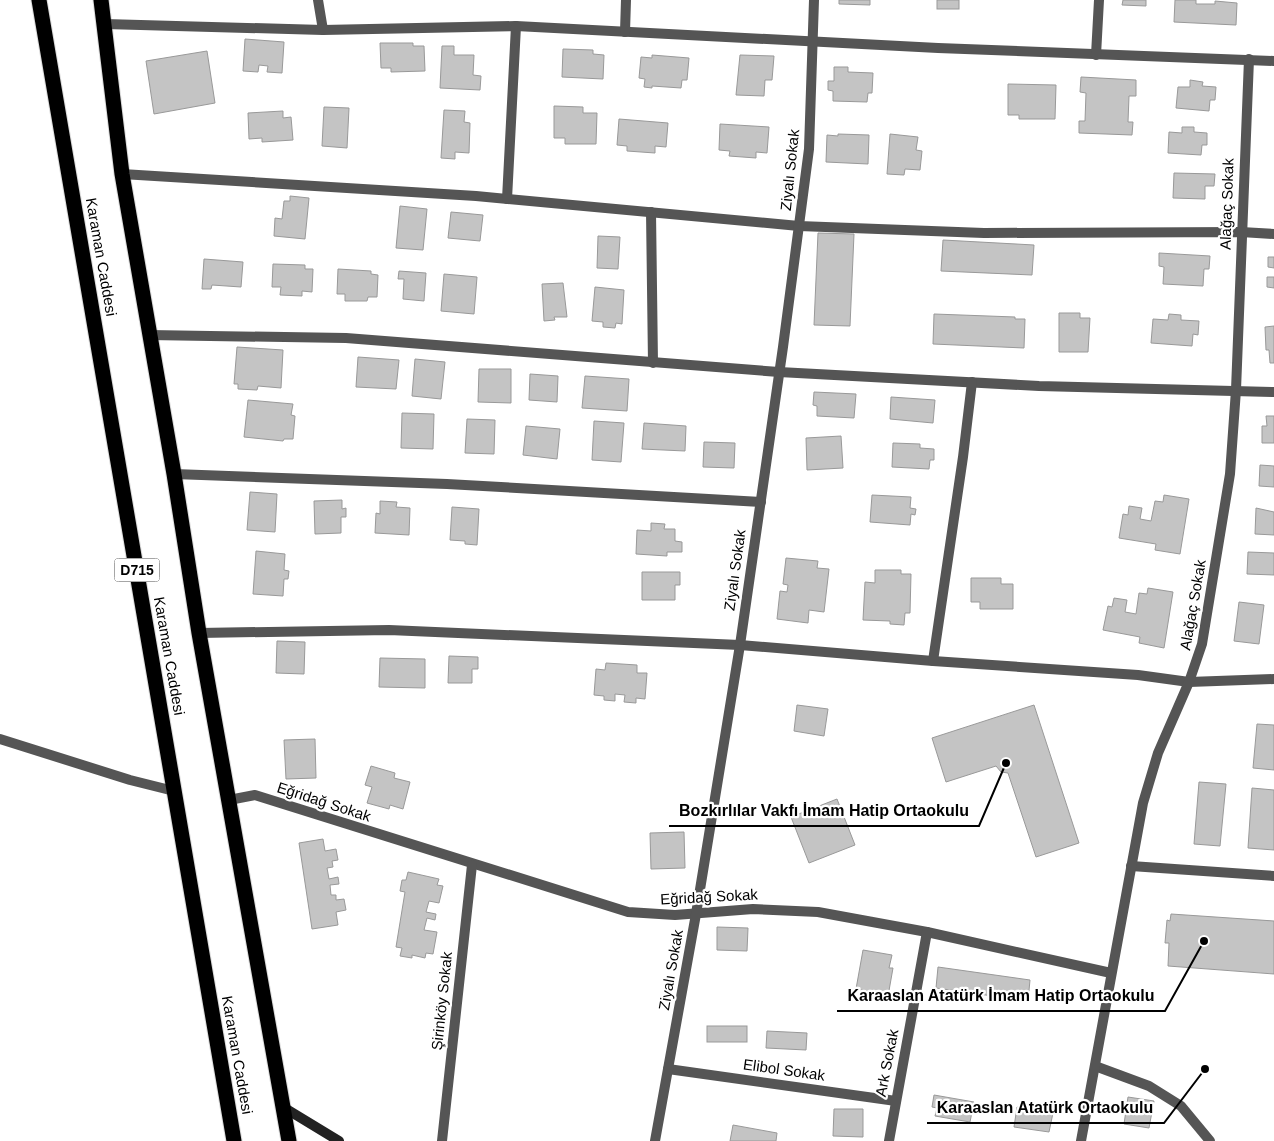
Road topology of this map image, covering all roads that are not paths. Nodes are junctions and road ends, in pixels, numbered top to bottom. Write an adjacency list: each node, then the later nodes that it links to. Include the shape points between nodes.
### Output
1 (39, 0): 35 (highway, Karaman Caddesi / D715)
2 (101, 0): 7 (highway)
3 (318, 0): 9 (street)
4 (626, 0): 10 (street)
5 (814, 0): 11 (street, Ziyalı Sokak)
6 (1099, 0): 12 (street)
7 (105, 24): 9 (street); 15 (highway)
8 (516, 26): 9 (street); 10 (street); 16 (street)
9 (322, 30)
10 (624, 32): 11 (street)
11 (813, 41): 12 (street); 18 (street, Ziyalı Sokak, via 809,149)
12 (1096, 55): 13 (street)
13 (1248, 59): 14 (street); 19 (street, Alağaç Sokak)
14 (1274, 61)
15 (122, 174): 16 (street); 21 (highway)
16 (507, 199): 17 (street)
17 (651, 212): 18 (street); 22 (street)
18 (799, 226): 19 (street, via 984,233); 23 (street, Ziyalı Sokak)
19 (1241, 232): 20 (street); 25 (street, Alağaç Sokak)
20 (1274, 234)
21 (149, 335): 22 (street, via 346,338); 27 (highway)
22 (653, 363): 23 (street)
23 (779, 372): 24 (street); 28 (street, Ziyalı Sokak)
24 (972, 382): 25 (street); 31 (street)
25 (1236, 390): 26 (street); 33 (street, Alağaç Sokak, via 1230,474 1207,622)
26 (1274, 392)
27 (174, 474): 28 (street, via 448,484); 29 (highway)
28 (761, 502): 30 (street, Ziyalı Sokak)
29 (199, 634): 30 (street, via 389,630); 36 (highway)
30 (740, 645): 31 (street); 40 (street, Ziyalı Sokak)
31 (933, 662): 33 (street, via 1138,675)
32 (1274, 679): 33 (street)
33 (1190, 682): 38 (street, Alağaç Sokak, via 1166,732 1150,777)
34 (0, 739): 35 (street)
35 (174, 791): 47 (highway, Karaman Caddesi / D715)
36 (229, 800): 37 (street, Eğridağ Sokak, via 255,796); 46 (highway)
37 (472, 865): 40 (street, Eğridağ Sokak, via 628,912); 50 (street, Şirinköy Sokak)
38 (1131, 866): 39 (street); 42 (street, Alağaç Sokak)
39 (1274, 876)
40 (696, 914): 41 (street, Eğridağ Sokak, via 753,909 818,912); 44 (street, Ziyalı Sokak)
41 (927, 932): 42 (street, Eğridağ Sokak); 45 (street, Ark Sokak)
42 (1111, 973): 43 (street, Alağaç Sokak)
43 (1095, 1066): 53 (street, Alağaç Sokak); 54 (street, via 1149,1086 1181,1106)
44 (668, 1069): 45 (street, Elibol Sokak); 51 (street, Ziyalı Sokak)
45 (896, 1101): 52 (street, Ark Sokak)
46 (283, 1107): 48 (highway); 49 (street)
47 (234, 1141)
48 (289, 1141)
49 (339, 1141)
50 (442, 1141)
51 (655, 1141)
52 (889, 1141)
53 (1081, 1141)
54 (1210, 1141)

